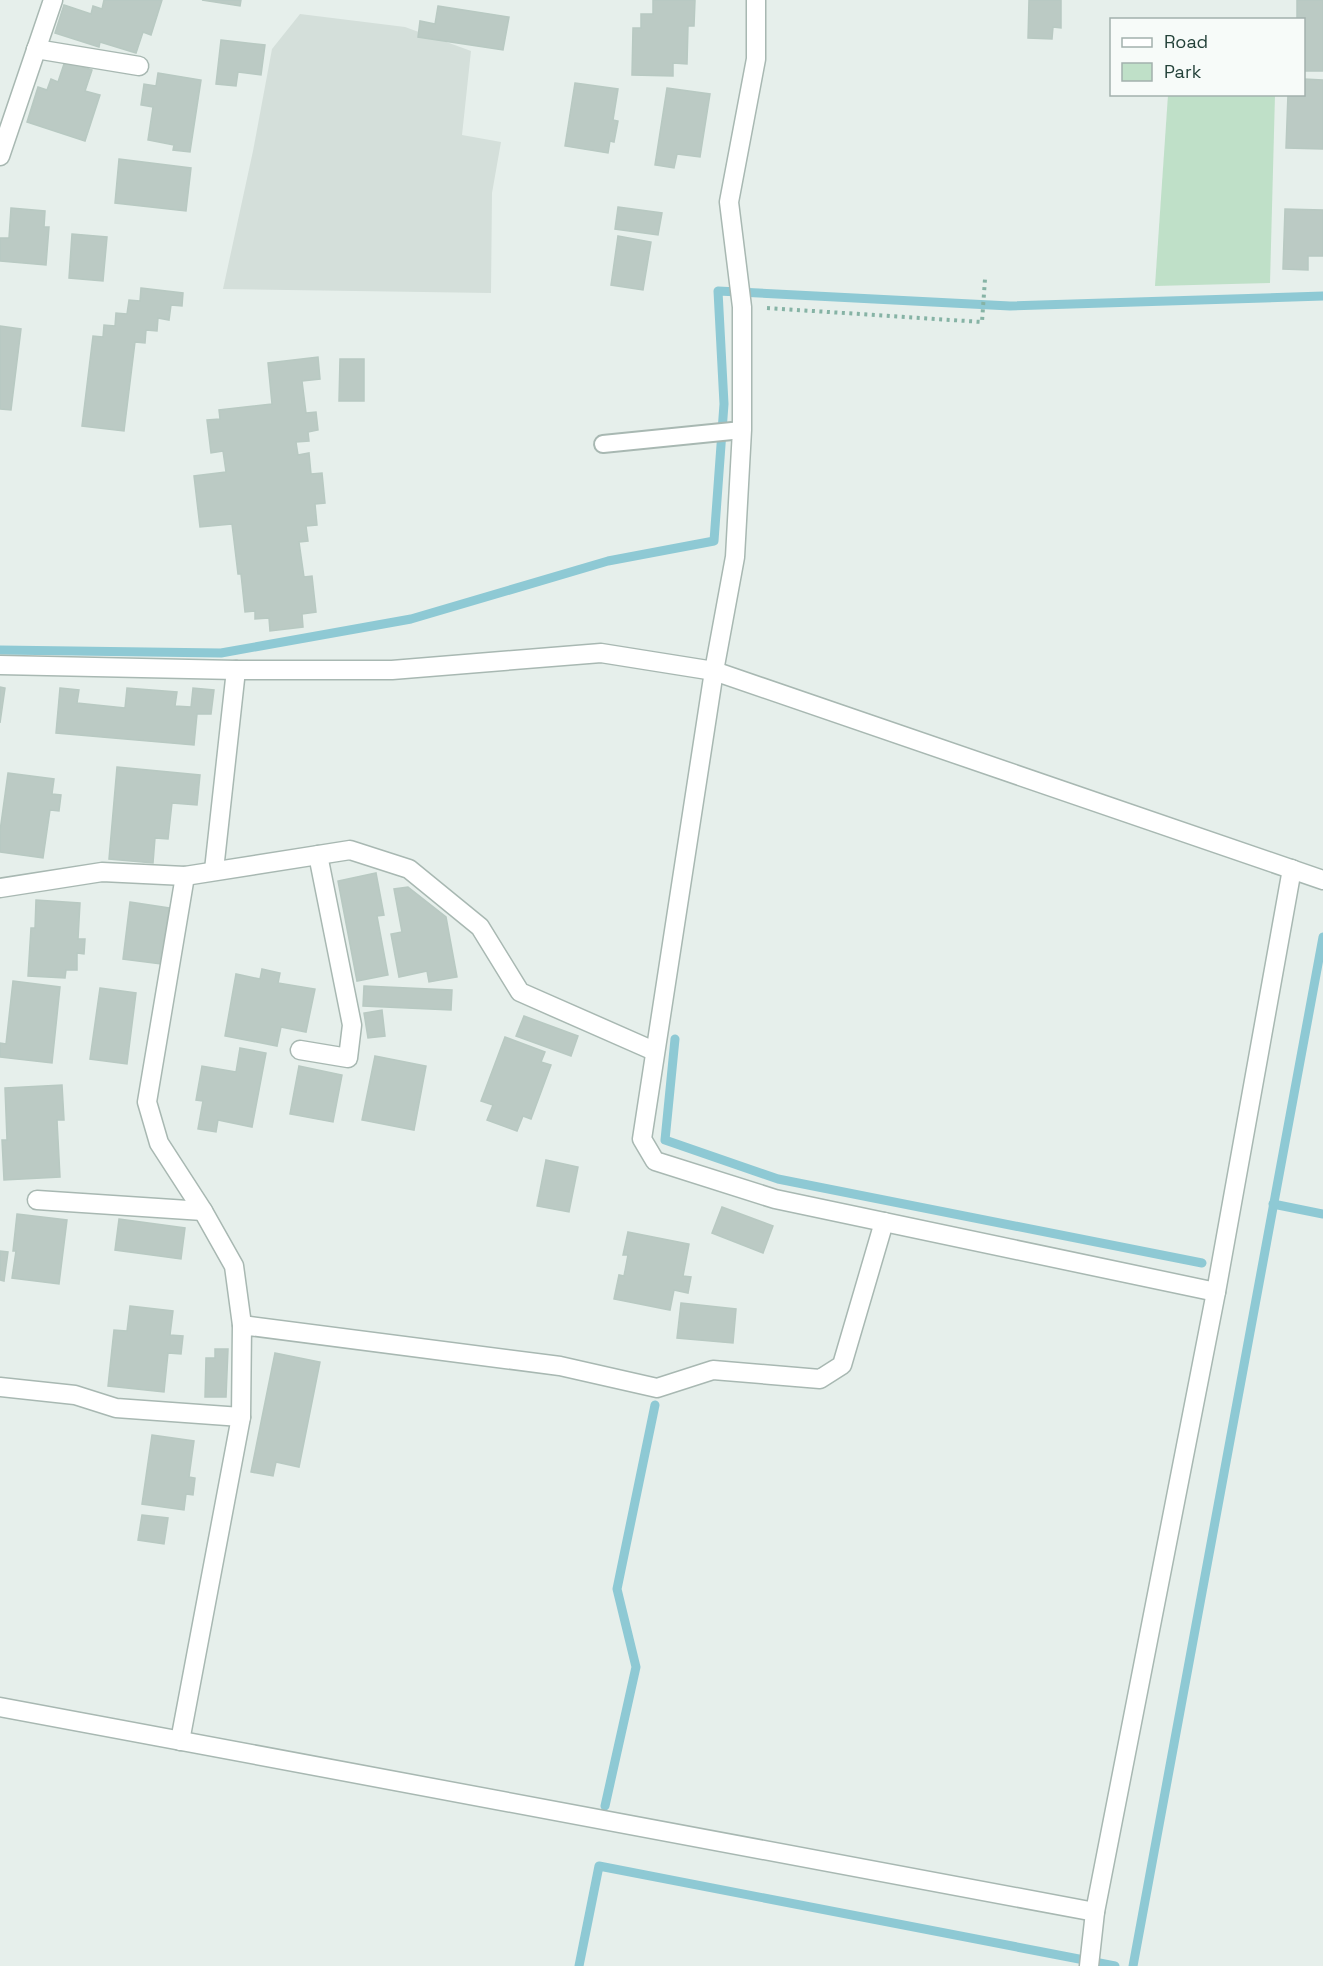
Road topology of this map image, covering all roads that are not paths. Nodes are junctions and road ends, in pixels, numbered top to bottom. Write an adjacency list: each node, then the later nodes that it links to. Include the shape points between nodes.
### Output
1 (53, 0): 3 (street)
2 (756, 0): 7 (street, via 756,59 729,202 742,307)
3 (36, 49): 4 (street); 5 (street)
4 (139, 66)
5 (5, 128): 6 (street)
6 (0, 156)
7 (742, 430): 8 (lane); 11 (street, via 735,557)
8 (603, 444)
9 (0, 665): 10 (street)
10 (236, 670): 11 (street, via 392,670 601,653); 14 (street)
11 (714, 671): 13 (street); 19 (street)
12 (318, 855): 14 (street); 18 (street, via 352,1025 348,1058); 19 (street, via 350,850 409,870 480,927 520,992)
13 (1292, 869): 16 (street); 23 (street)
14 (214, 870): 15 (street)
15 (185, 876): 17 (street, via 102,872); 21 (street, via 147,1102 159,1143)
16 (1321, 879)
17 (0, 888)
18 (300, 1050)
19 (654, 1051): 22 (street, via 642,1139 655,1161 775,1199)
20 (38, 1200): 21 (street)
21 (202, 1211): 24 (street, via 234,1266)
22 (884, 1222): 23 (street); 24 (street, via 842,1365 820,1379 713,1370 657,1388 560,1366)
23 (1216, 1293): 29 (street)
24 (242, 1325): 26 (street)
25 (0, 1387): 26 (street, via 75,1395 116,1408)
26 (241, 1417): 28 (street)
27 (0, 1707): 28 (street)
28 (180, 1741): 29 (street)
29 (1095, 1912): 30 (street)
30 (1090, 1959)

